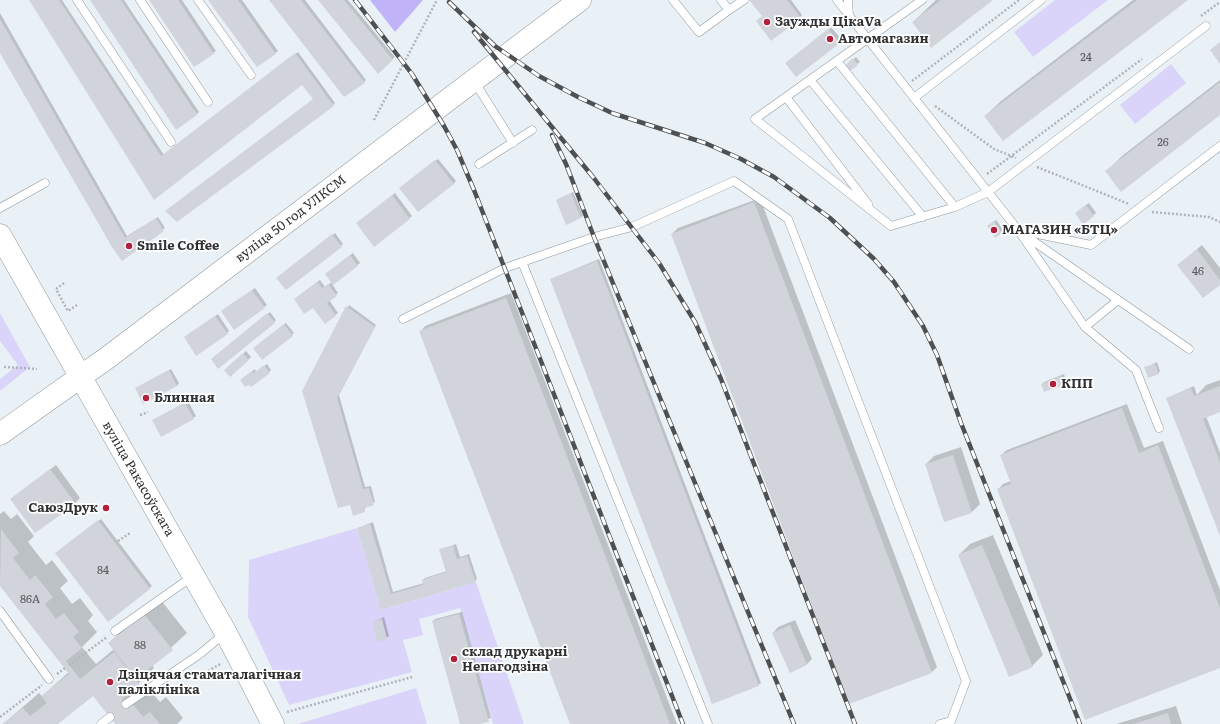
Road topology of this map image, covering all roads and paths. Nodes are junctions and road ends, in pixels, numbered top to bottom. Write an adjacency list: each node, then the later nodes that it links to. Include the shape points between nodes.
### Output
1 (77, 0): 30 (lane)
2 (140, 0): 27 (lane)
3 (198, 0): 22 (lane)
4 (437, 0): 28 (path)
5 (580, 0): 23 (main road, вуліца 50 год УЛКСМ)
6 (673, 0): 15 (lane, via 699,32)
7 (721, 0): 15 (lane)
8 (744, 0): 15 (lane)
9 (837, 0): 16 (lane)
10 (848, 0): 16 (lane)
11 (922, 0): 19 (lane)
12 (1019, 0): 25 (path, via 907,85)
13 (1041, 0): 25 (lane)
14 (1220, 2): 17 (path)
15 (729, 10)
16 (849, 16): 19 (lane)
17 (1195, 20)
18 (1206, 26): 34 (lane)
19 (868, 39): 21 (lane); 25 (lane)
20 (1145, 57): 33 (path)
21 (837, 61): 24 (lane); 39 (lane)
22 (251, 75)
23 (474, 80): 31 (lane); 56 (main road, вуліца 50 год УЛКСМ)
24 (810, 80): 26 (lane); 43 (lane)
25 (916, 96): 33 (path, via 994,149); 36 (lane)
26 (786, 97): 42 (lane); 42 (lane, via 755,119)
27 (208, 102)
28 (374, 120)
29 (532, 130): 31 (lane)
30 (171, 142)
31 (513, 143): 35 (lane)
32 (1220, 146): 41 (lane)
33 (1012, 156): 34 (path); 36 (path)
34 (1027, 163): 38 (lane); 41 (path)
35 (479, 164)
36 (978, 180): 38 (lane)
37 (45, 183): 40 (lane)
38 (988, 192): 39 (lane); 45 (lane)
39 (955, 207): 43 (lane)
40 (0, 208)
41 (1138, 208): 44 (path, via 1143,211 1209,217); 45 (lane, via 1091,245)
42 (876, 214): 43 (lane, via 891,226)
43 (923, 217)
44 (1220, 222)
45 (1018, 230): 49 (lane); 52 (lane)
46 (0, 235): 56 (main road, вуліца Ракасоўскага)
47 (522, 262): 51 (lane, via 505,268); 75 (lane, via 594,236 632,227 734,181 788,219 966,681); 77 (lane)
48 (64, 283): 50 (path, via 56,288 68,311)
49 (1118, 300): 52 (lane); 53 (lane)
50 (77, 305)
51 (403, 320)
52 (1085, 327): 59 (lane, via 1136,370)
53 (1189, 350)
54 (4, 367): 55 (path)
55 (37, 369)
56 (81, 377): 60 (main road, вуліца 50 год УЛКСМ); 63 (main road, вуліца Ракасоўскага)
57 (148, 412): 58 (path)
58 (140, 415)
59 (1160, 428)
60 (0, 434)
61 (130, 533): 62 (path)
62 (118, 541)
63 (193, 576): 65 (lane); 66 (main road, вуліца Ракасоўскага)
64 (0, 611): 70 (lane)
65 (115, 631): 67 (path)
66 (226, 633): 71 (lane, via 200,654); 74 (main road, вуліца Ракасоўскага)
67 (69, 665)
68 (65, 668): 70 (path)
69 (412, 677): 74 (path)
70 (49, 679): 72 (path)
71 (126, 704)
72 (0, 716)
73 (110, 717): 76 (lane)
74 (280, 718)
75 (951, 722): 78 (lane)
76 (101, 724)
77 (708, 724)
78 (940, 724)

